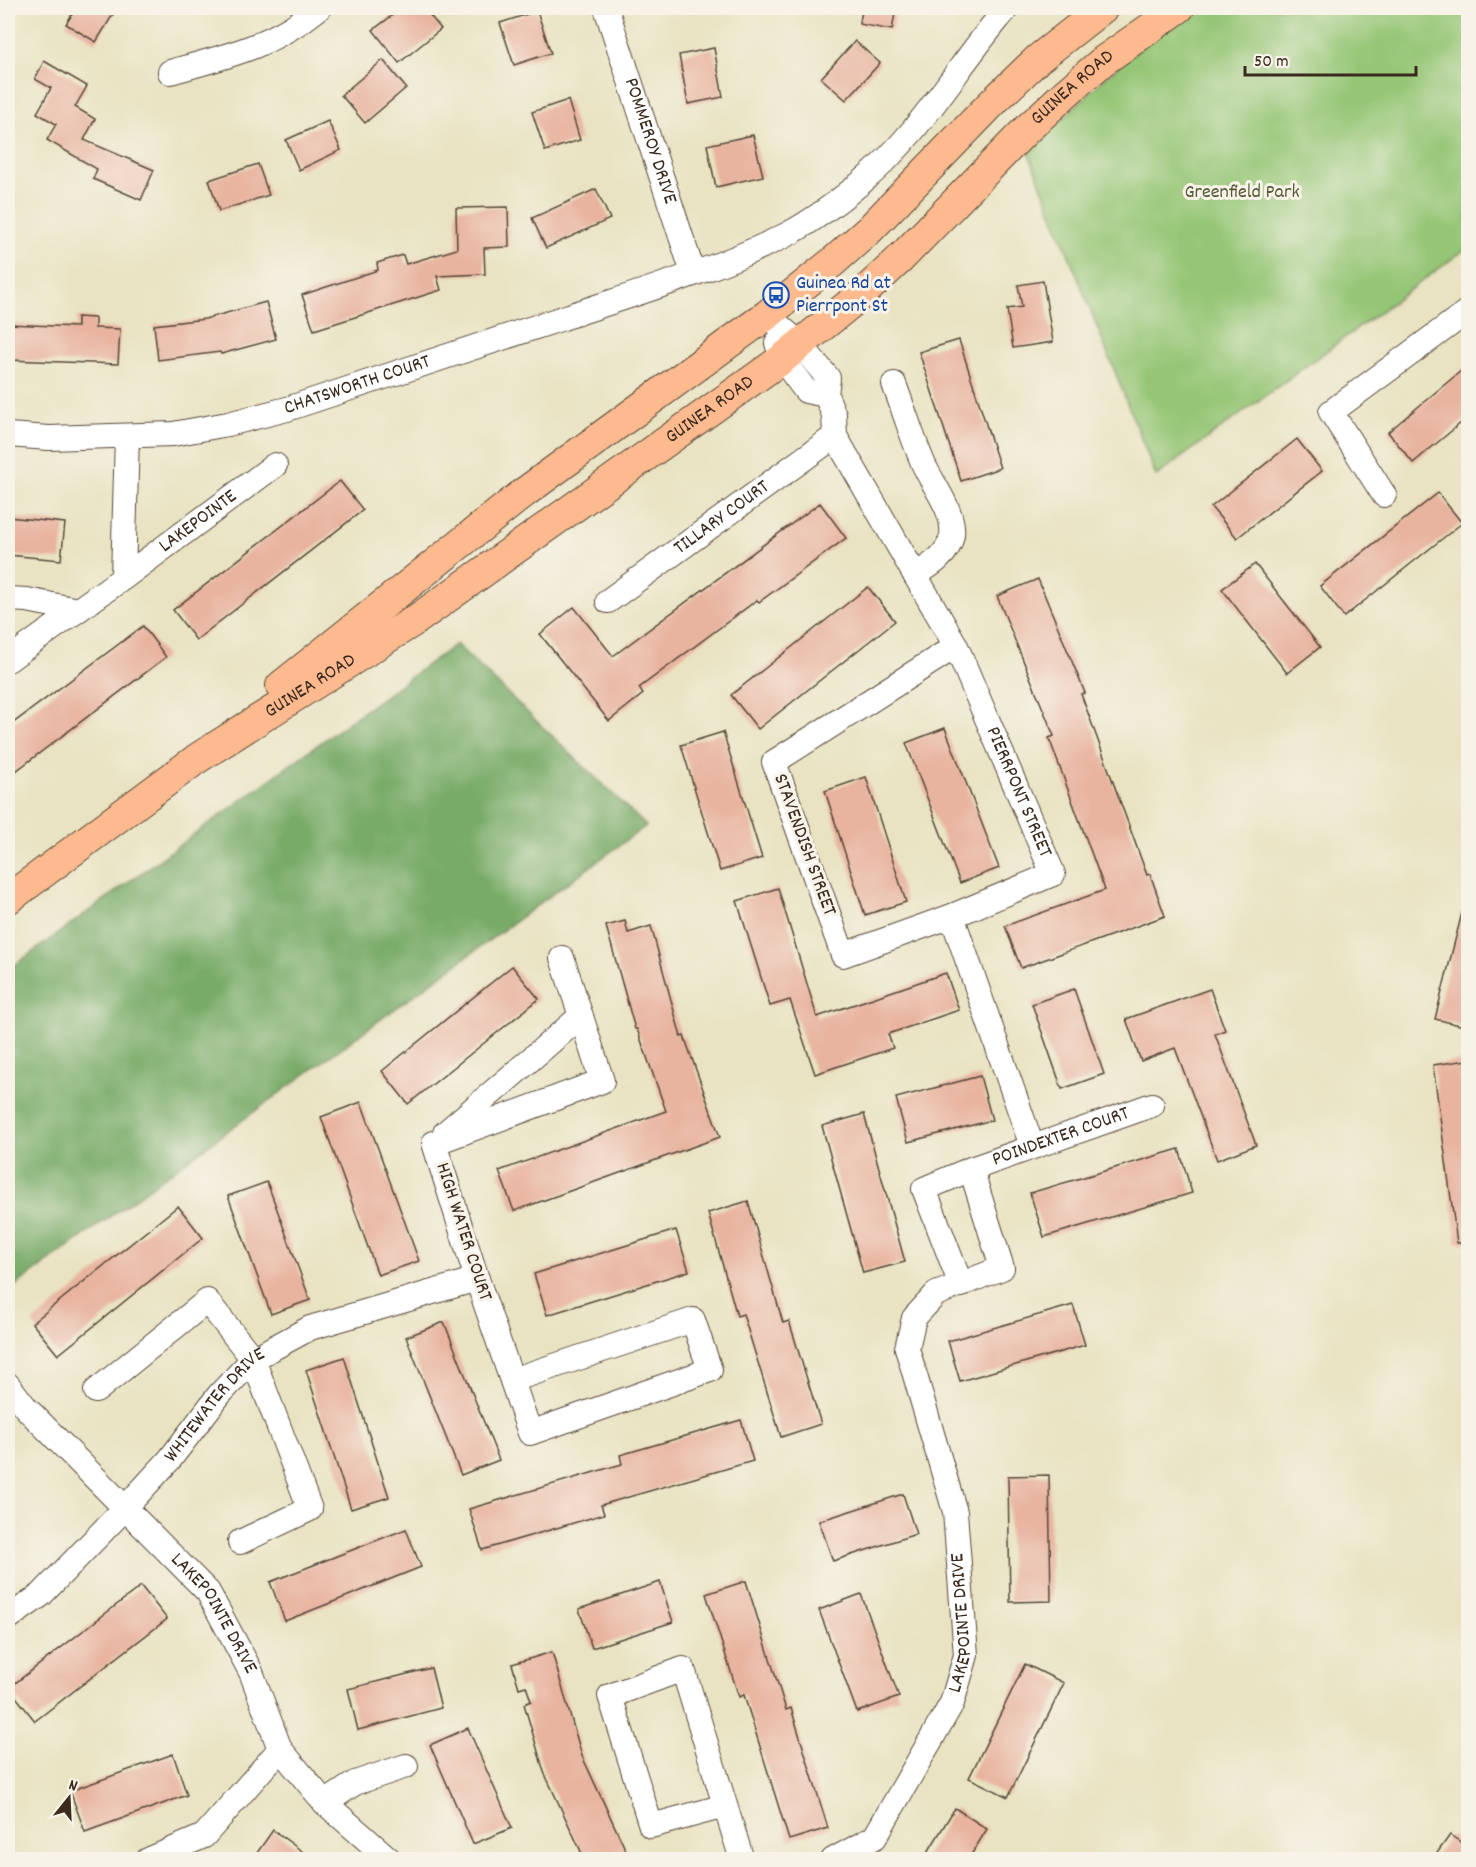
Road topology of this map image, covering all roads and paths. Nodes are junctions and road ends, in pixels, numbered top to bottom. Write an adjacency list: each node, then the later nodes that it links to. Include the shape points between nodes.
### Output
1 (319, 8): 6 (street, via 275,38)
2 (606, 8): 7 (street, POMMEROY DRIVE)
3 (1007, 8): 7 (street, via 918,125 864,181 790,233)
4 (1103, 8): 9 (main road, GUINEA ROAD, via 1038,59 870,229)
5 (1179, 8): 10 (main road, GUINEA ROAD, via 1103,61 1067,92 900,260)
6 (170, 72)
7 (693, 273): 13 (street, CHATSWORTH COURT, via 287,409 173,434)
8 (1468, 311): 16 (street, via 1331,412)
9 (767, 315): 10 (street, PIERRPONT STREET); 24 (main road, GUINEA ROAD, via 525,492 262,701)
10 (791, 352): 14 (street, PIERRPONT STREET, via 806,391 826,395 834,416); 24 (main road, GUINEA ROAD, via 417,619)
11 (894, 384): 17 (street, via 923,464 942,498 952,536 936,562)
12 (8, 435): 13 (street, CHATSWORTH COURT)
13 (127, 436): 18 (street)
14 (835, 436): 17 (street, PIERRPONT STREET); 20 (street, TILLARY COURT)
15 (275, 465): 18 (street, LAKEPOINTE)
16 (1384, 495)
17 (915, 575): 22 (street, PIERRPONT STREET)
18 (123, 578): 21 (street)
19 (8, 599): 21 (street)
20 (608, 601)
21 (78, 610): 23 (street)
22 (956, 646): 26 (street, PIERRPONT STREET, via 1053,874); 26 (street, STAVENDISH STREET, via 774,762 843,955)
23 (8, 660)
24 (198, 758): 25 (main road, GUINEA ROAD)
25 (8, 899)
26 (952, 916): 31 (street)
27 (562, 958): 28 (street, HIGH WATER COURT)
28 (581, 1016): 30 (street); 30 (street, HIGH WATER COURT, via 603,1081)
29 (1152, 1106): 31 (street, POINDEXTER COURT)
30 (434, 1143): 33 (street, HIGH WATER COURT)
31 (1032, 1146): 32 (street, POINDEXTER COURT)
32 (971, 1169): 34 (street, POINDEXTER COURT, via 1002,1268); 34 (street, POINDEXTER COURT, via 924,1189)
33 (477, 1279): 36 (street, WHITEWATER DRIVE, via 310,1328); 37 (street, HIGH WATER COURT)
34 (961, 1285): 35 (street, POINDEXTER COURT, via 936,1293 914,1318)
35 (907, 1348): 50 (street, LAKEPOINTE DRIVE, via 955,1512 966,1655 952,1703 875,1838)
36 (253, 1359): 39 (street, via 207,1301); 40 (street, WHITEWATER DRIVE); 41 (street, via 310,1509)
37 (512, 1380): 37 (street, HIGH WATER COURT, via 530,1433 710,1370 693,1320)
38 (8, 1385): 40 (street, LAKEPOINTE DRIVE, via 26,1408)
39 (96, 1391)
40 (126, 1507): 42 (street, WHITEWATER DRIVE, via 41,1595); 43 (street, LAKEPOINTE DRIVE, via 208,1592 251,1672)
41 (240, 1542)
42 (8, 1618)
43 (280, 1749): 45 (street, LAKEPOINTE DRIVE); 47 (street, via 204,1836)
44 (406, 1766): 45 (street, via 355,1783)
45 (325, 1803): 48 (street, LAKEPOINTE DRIVE)
46 (725, 1806): 46 (street, via 683,1669 610,1696 651,1826); 49 (street)
47 (148, 1860)
48 (390, 1860)
49 (742, 1860)
50 (833, 1860)

